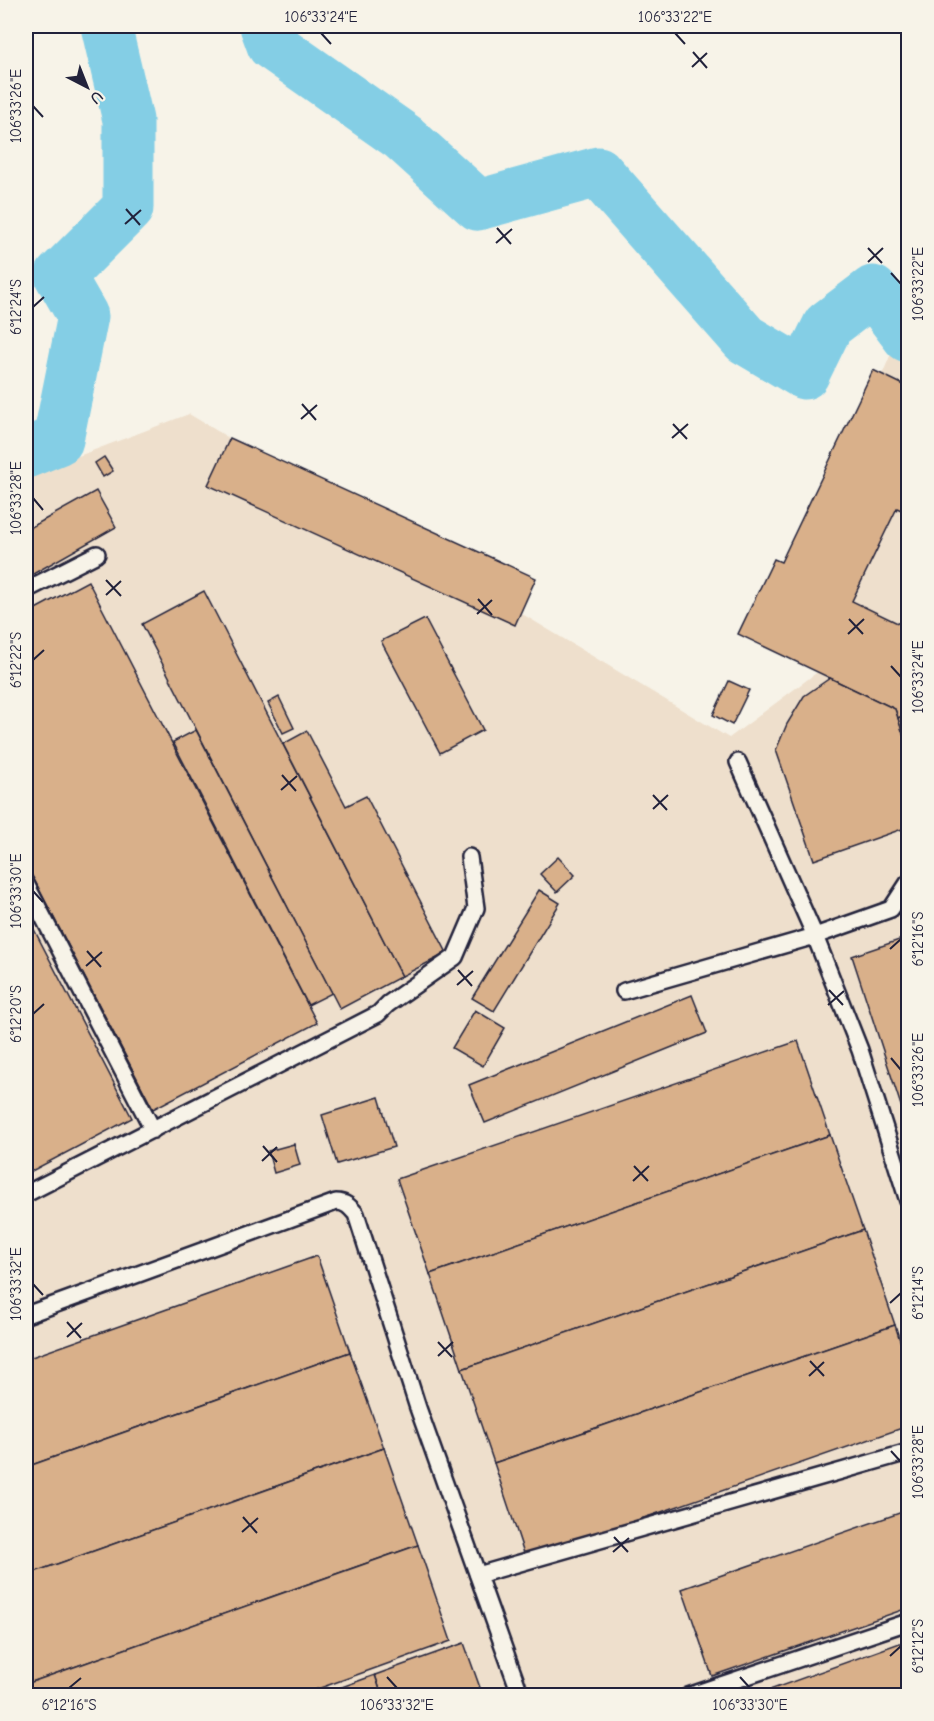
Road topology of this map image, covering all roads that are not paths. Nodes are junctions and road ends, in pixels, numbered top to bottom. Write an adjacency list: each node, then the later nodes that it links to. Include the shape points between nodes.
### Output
1 (97, 554): 2 (lane)
2 (26, 590)
3 (738, 762): 7 (lane)
4 (469, 857): 9 (lane, via 476,908 455,957 378,1014)
5 (909, 883): 7 (lane, via 891,909)
6 (26, 884): 9 (lane)
7 (815, 936): 8 (lane); 11 (lane, via 860,1050)
8 (624, 991)
9 (153, 1130): 10 (lane)
10 (26, 1194)
11 (909, 1201)
12 (26, 1315): 14 (lane, via 343,1202 356,1214 418,1408)
13 (909, 1452): 14 (lane)
14 (478, 1575): 16 (lane)
15 (909, 1622): 17 (lane)
16 (521, 1695)
17 (688, 1695)

